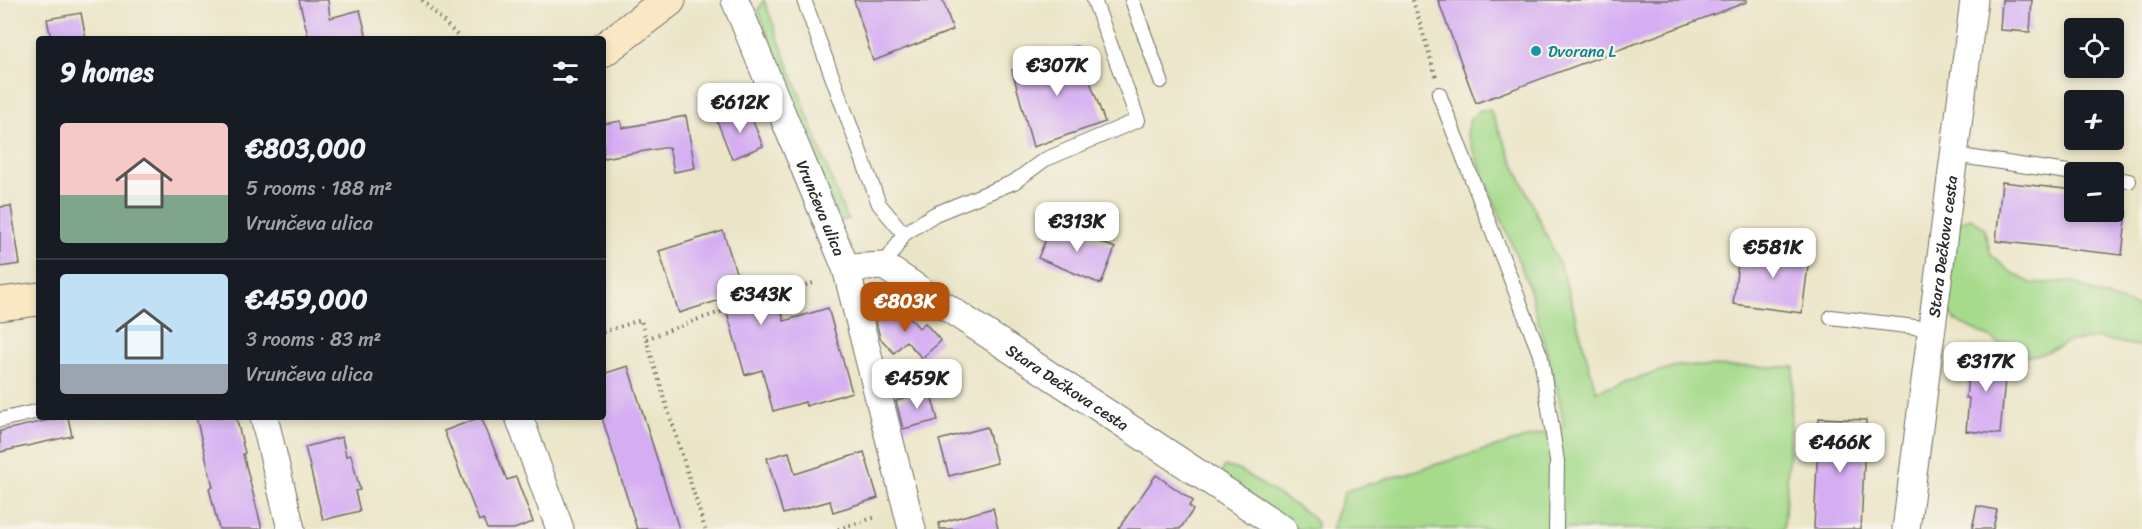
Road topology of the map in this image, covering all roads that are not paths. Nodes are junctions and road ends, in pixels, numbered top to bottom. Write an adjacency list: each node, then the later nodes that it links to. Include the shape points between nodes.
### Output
1 (669, 0): 7 (street)
2 (735, 0): 16 (street, Vrunčeva ulica)
3 (804, 0): 14 (lane, via 879,204)
4 (1094, 0): 14 (lane, via 1138,120 1044,160 1014,182 935,214)
5 (1132, 0): 8 (lane)
6 (1974, 0): 10 (street, Stara Dečkova cesta)
7 (606, 48)
8 (1161, 81)
9 (1439, 94): 29 (lane, via 1541,357 1557,460)
10 (1954, 155): 11 (lane); 20 (street, Stara Dečkova cesta)
11 (2064, 172)
12 (2124, 180): 13 (lane)
13 (2129, 181)
14 (904, 234): 15 (lane)
15 (884, 266): 16 (street); 28 (street, Stara Dečkova cesta)
16 (846, 268): 27 (street, Vrunčeva ulica)
17 (36, 299): 18 (street)
18 (0, 304)
19 (1831, 317): 20 (lane)
20 (1932, 329): 30 (street, Stara Dečkova cesta)
21 (36, 412): 22 (lane)
22 (0, 420)
23 (265, 420): 25 (street)
24 (520, 420): 26 (street)
25 (291, 529)
26 (560, 529)
27 (912, 529)
28 (1283, 529)
29 (1556, 529)
30 (1906, 529)

